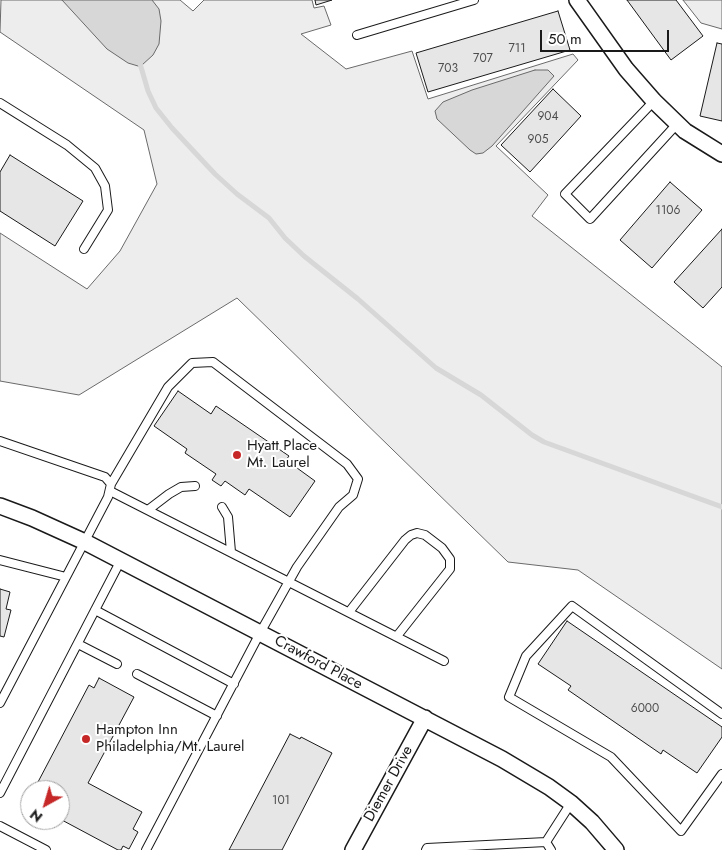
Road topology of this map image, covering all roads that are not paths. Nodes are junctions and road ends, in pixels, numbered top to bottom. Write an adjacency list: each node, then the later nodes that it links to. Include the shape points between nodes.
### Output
1 (474, 0): 3 (lane)
2 (577, 0): 4 (street)
3 (358, 35)
4 (654, 101): 6 (street); 6 (lane, via 565,194 590,219)
5 (0, 103): 8 (lane, via 67,145 95,168 105,186 108,210)
6 (677, 124): 7 (street)
7 (722, 154)
8 (84, 250)
9 (0, 441): 11 (lane, via 105,477)
10 (195, 486): 14 (lane, via 182,487)
11 (110, 487): 14 (lane); 15 (lane); 20 (lane, via 168,387 192,363 213,362 347,464 358,479 353,495 339,507)
12 (0, 506): 15 (street, Crawford Place)
13 (222, 507): 16 (lane, via 228,517)
14 (148, 510): 16 (lane)
15 (85, 542): 18 (street, Crawford Place); 19 (lane)
16 (231, 552): 20 (lane)
17 (0, 560): 19 (lane)
18 (121, 560): 21 (lane); 23 (street, Crawford Place)
19 (66, 577): 30 (lane)
20 (289, 581): 22 (lane); 23 (lane)
21 (95, 610): 25 (lane); 29 (lane)
22 (349, 612): 24 (lane); 24 (lane, via 405,540 417,533 425,535 442,548 450,560 450,569)
23 (260, 633): 29 (lane); 33 (street, Crawford Place)
24 (397, 636): 26 (lane)
25 (78, 644): 27 (lane); 35 (lane)
26 (444, 661)
27 (117, 664)
28 (137, 674): 32 (lane)
29 (234, 684): 32 (lane)
30 (0, 703)
31 (722, 714): 34 (lane, via 572,606 526,656 509,698 611,757 682,831)
32 (217, 716): 40 (lane)
33 (425, 718): 36 (street, Crawford Place, via 502,759); 41 (street, Diemer Drive)
34 (722, 774)
35 (0, 793)
36 (571, 803): 38 (lane); 44 (street, Crawford Place)
37 (0, 826): 39 (lane)
38 (546, 842): 42 (lane); 43 (lane)
39 (46, 850)
40 (146, 850)
41 (354, 850)
42 (426, 850)
43 (551, 850)
44 (616, 850)

